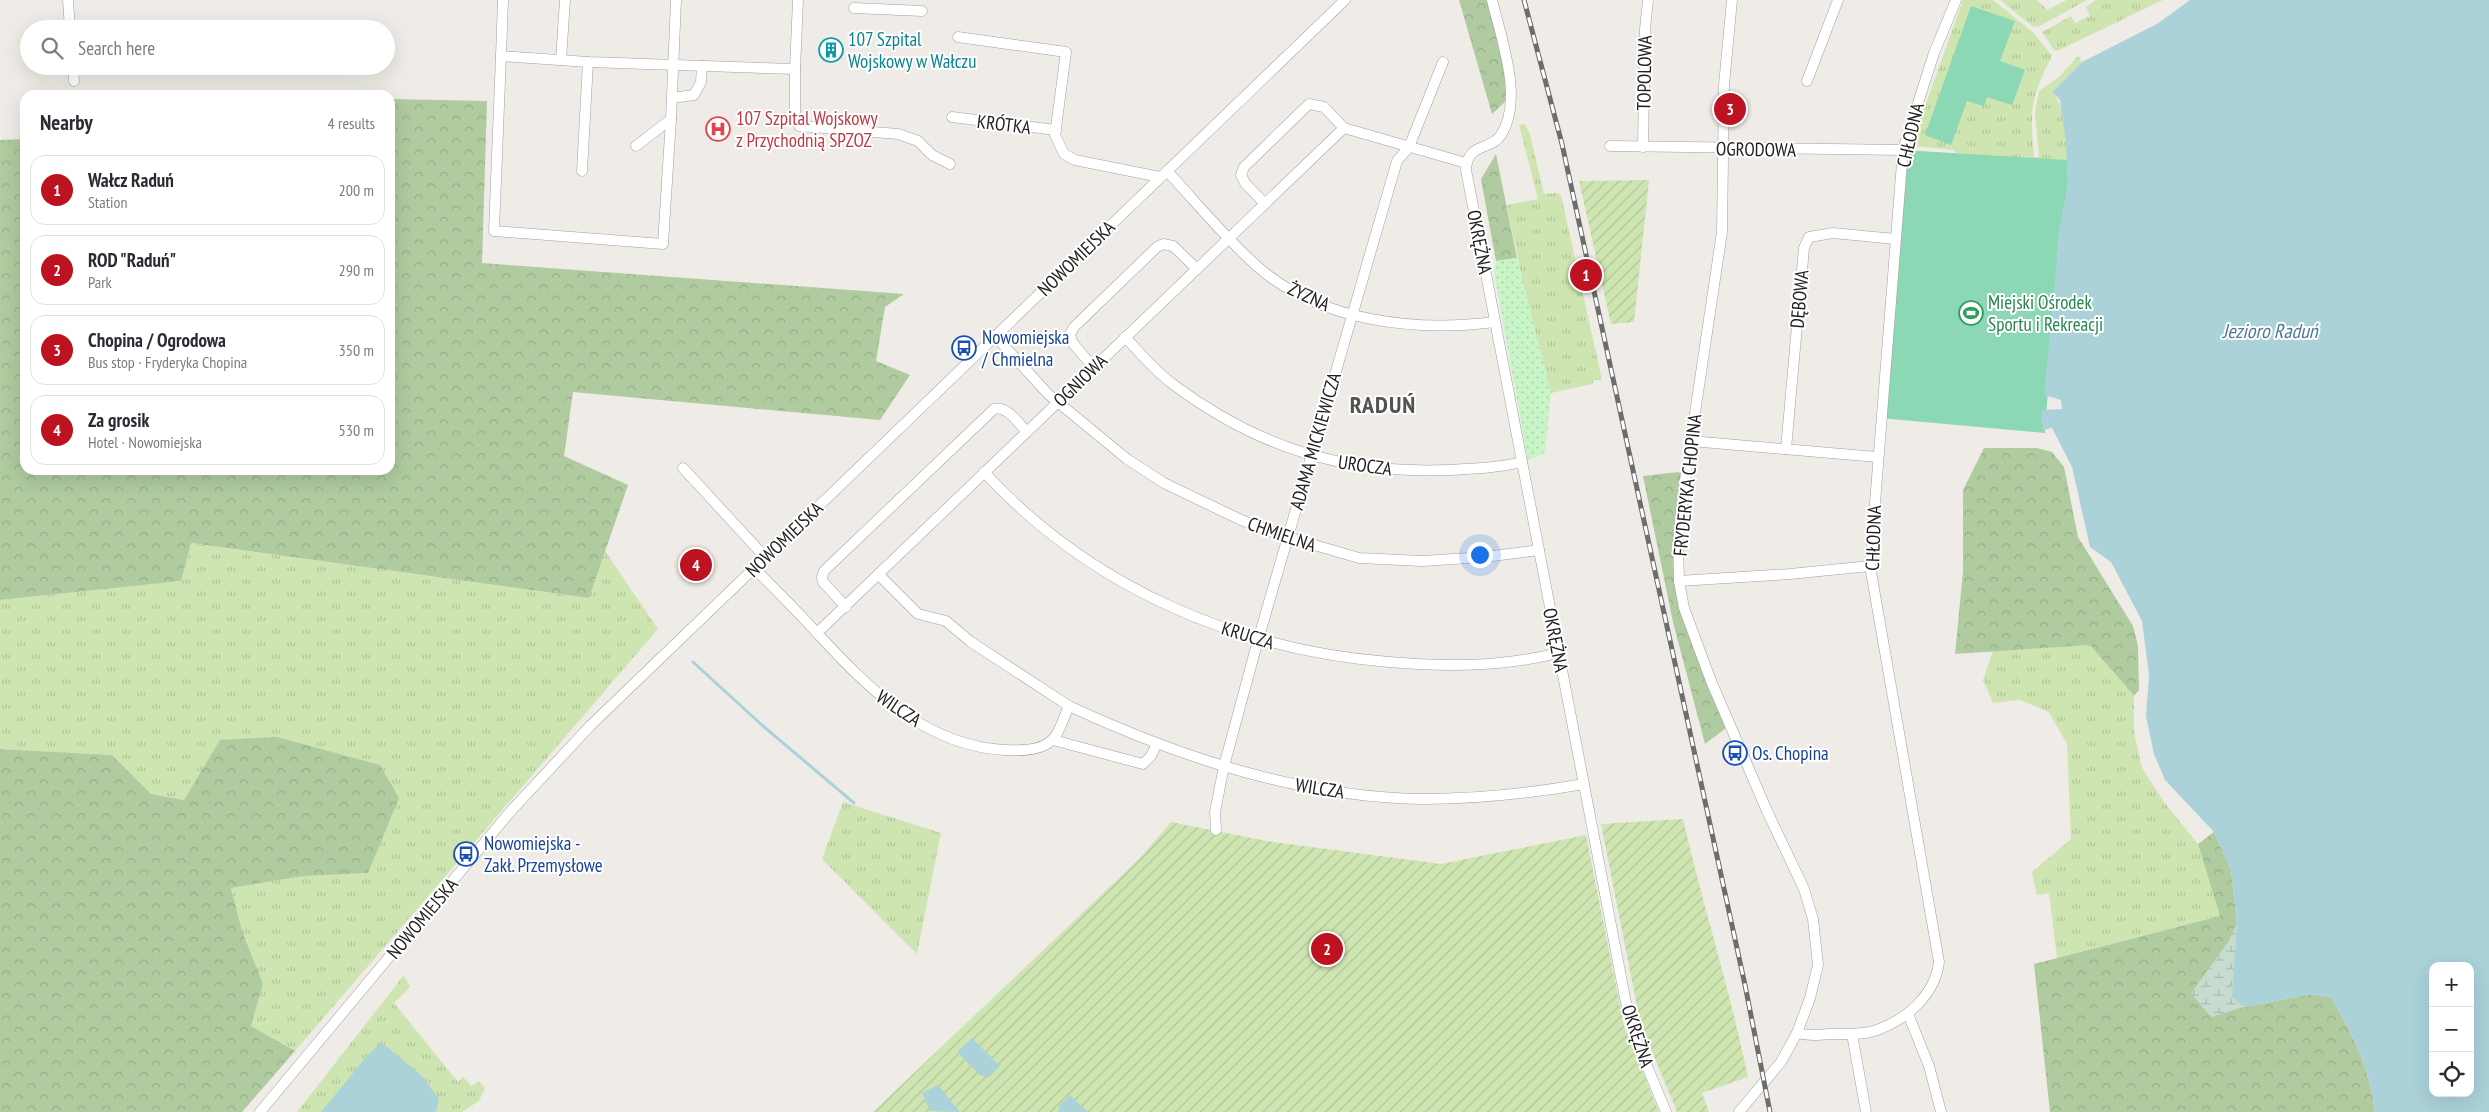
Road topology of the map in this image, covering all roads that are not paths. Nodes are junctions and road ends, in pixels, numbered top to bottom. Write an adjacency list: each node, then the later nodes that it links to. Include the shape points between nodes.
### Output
1 (68, 0): 15 (street)
2 (503, 0): 17 (street)
3 (564, 0): 18 (street)
4 (676, 0): 21 (street)
5 (798, 0): 23 (street)
6 (1345, 0): 41 (street, NOWOMIEJSKA)
7 (1492, 0): 38 (street, via 1510,81 1510,112 1497,140 1474,151)
8 (1648, 0): 35 (street, TOPOLOWA)
9 (1732, 0): 36 (street, FRYDERYKA CHOPINA, via 1724,84)
10 (1838, 0): 26 (street)
11 (1956, 0): 37 (street, CHŁODNA, via 1937,44)
12 (892, 4): 13 (street); 14 (street)
13 (854, 8)
14 (922, 11)
15 (69, 20)
16 (958, 37): 31 (street, via 1066,52)
17 (500, 56): 18 (street); 29 (street, via 494,231 663,244)
18 (561, 60): 19 (street)
19 (588, 62): 21 (street); 40 (street)
20 (1443, 62): 34 (street, ADAMA MICKIEWICZA)
21 (673, 65): 22 (street); 27 (street)
22 (702, 66): 23 (street); 27 (street, via 701,82 694,95)
23 (795, 69): 39 (street, via 795,116 799,126 898,134 918,141 932,155)
24 (74, 75): 25 (street)
25 (74, 81)
26 (1807, 81)
27 (672, 98): 29 (street)
28 (952, 117): 31 (street, KRÓTKA)
29 (671, 119): 32 (street)
30 (1344, 128): 34 (street); 42 (street, OGNIOWA); 42 (street, via 1324,106 1309,104 1244,167 1241,175 1245,183)
31 (1056, 130): 41 (street, via 1055,135 1064,154 1075,160)
32 (636, 146)
33 (1610, 146): 35 (street, OGRODOWA)
34 (1409, 147): 38 (street); 46 (street, ADAMA MICKIEWICZA, via 1397,161)
35 (1643, 147): 36 (street, OGRODOWA)
36 (1723, 149): 37 (street, OGRODOWA); 53 (street, FRYDERYKA CHOPINA, via 1719,261)
37 (1903, 150): 44 (street, CHŁODNA)
38 (1466, 163): 47 (street, OKRĘŻNA)
39 (950, 164)
40 (582, 171)
41 (1163, 174): 43 (street, ŻYZNA); 48 (street, NOWOMIEJSKA)
42 (1265, 204): 43 (street, OGNIOWA)
43 (1229, 238): 45 (street, OGNIOWA); 46 (street, ŻYZNA, via 1280,283)
44 (1895, 240): 54 (street, DĘBOWA, via 1833,233 1808,237 1804,248); 56 (street, CHŁODNA)
45 (1197, 269): 49 (street, OGNIOWA); 50 (street, via 1173,246 1163,244 1157,248 1070,334 1072,342)
46 (1352, 315): 47 (street, ŻYZNA, via 1416,325); 55 (street, ADAMA MICKIEWICZA)
47 (1496, 322): 57 (street, OKRĘŻNA)
48 (995, 336): 51 (street, CHMIELNA, via 1048,394); 62 (street, NOWOMIEJSKA)
49 (1125, 337): 50 (street, OGNIOWA); 55 (street, UROCZA, via 1173,385 1252,433)
50 (1093, 367): 51 (street, OGNIOWA)
51 (1059, 401): 52 (street, OGNIOWA); 60 (street, CHMIELNA, via 1127,459 1164,483 1241,520)
52 (1028, 432): 59 (street, OGNIOWA); 67 (street, via 1005,409 994,409 824,572 823,582)
53 (1691, 441): 54 (street); 66 (street, FRYDERYKA CHOPINA, via 1678,540)
54 (1786, 449): 56 (street)
55 (1311, 456): 57 (street, UROCZA, via 1353,466 1390,470 1453,470); 60 (street, ADAMA MICKIEWICZA)
56 (1877, 457): 63 (street, CHŁODNA)
57 (1522, 462): 61 (street, OKRĘŻNA)
58 (683, 468): 62 (street)
59 (984, 472): 65 (street, OGNIOWA); 69 (street, KRUCZA, via 1028,514 1095,566 1167,606)
60 (1288, 537): 61 (street, CHMIELNA, via 1359,558 1390,561 1485,557); 69 (street, ADAMA MICKIEWICZA)
61 (1539, 550): 70 (street, OKRĘŻNA)
62 (765, 558): 64 (street, NOWOMIEJSKA)
63 (1870, 566): 66 (street); 77 (street, CHŁODNA, via 1939,962 1935,982)
64 (754, 568): 68 (street, WILCZA); 80 (street, NOWOMIEJSKA, via 590,726 510,812)
65 (878, 574): 67 (street, OGNIOWA); 71 (street, WILCZA, via 918,614 946,621 971,642)
66 (1679, 581): 78 (street, FRYDERYKA CHOPINA, via 1684,608 1711,681 1804,889 1813,919 1818,965)
67 (846, 607): 68 (street, OGNIOWA)
68 (818, 633): 72 (street, WILCZA, via 885,702 942,735 991,750 1040,748)
69 (1258, 640): 70 (street, KRUCZA, via 1358,660 1436,667 1470,666); 74 (street, ADAMA MICKIEWICZA)
70 (1558, 653): 75 (street, OKRĘŻNA)
71 (1069, 706): 72 (street); 73 (street, WILCZA)
72 (1053, 740): 73 (street, via 1143,764)
73 (1157, 743): 74 (street, WILCZA)
74 (1224, 766): 75 (street, WILCZA, via 1302,786 1396,798 1472,797); 76 (street, ADAMA MICKIEWICZA, via 1215,812)
75 (1584, 784): 81 (street, OKRĘŻNA, via 1625,998 1638,1042)
76 (1216, 830)
77 (1908, 1014): 79 (street, CHŁODNA, via 1877,1030); 84 (street, via 1929,1066)
78 (1797, 1033): 79 (street, CHŁODNA); 82 (street, FRYDERYKA CHOPINA, via 1781,1062)
79 (1852, 1034): 83 (street)
80 (260, 1112)
81 (1666, 1112)
82 (1739, 1112)
83 (1866, 1112)
84 (1941, 1112)

